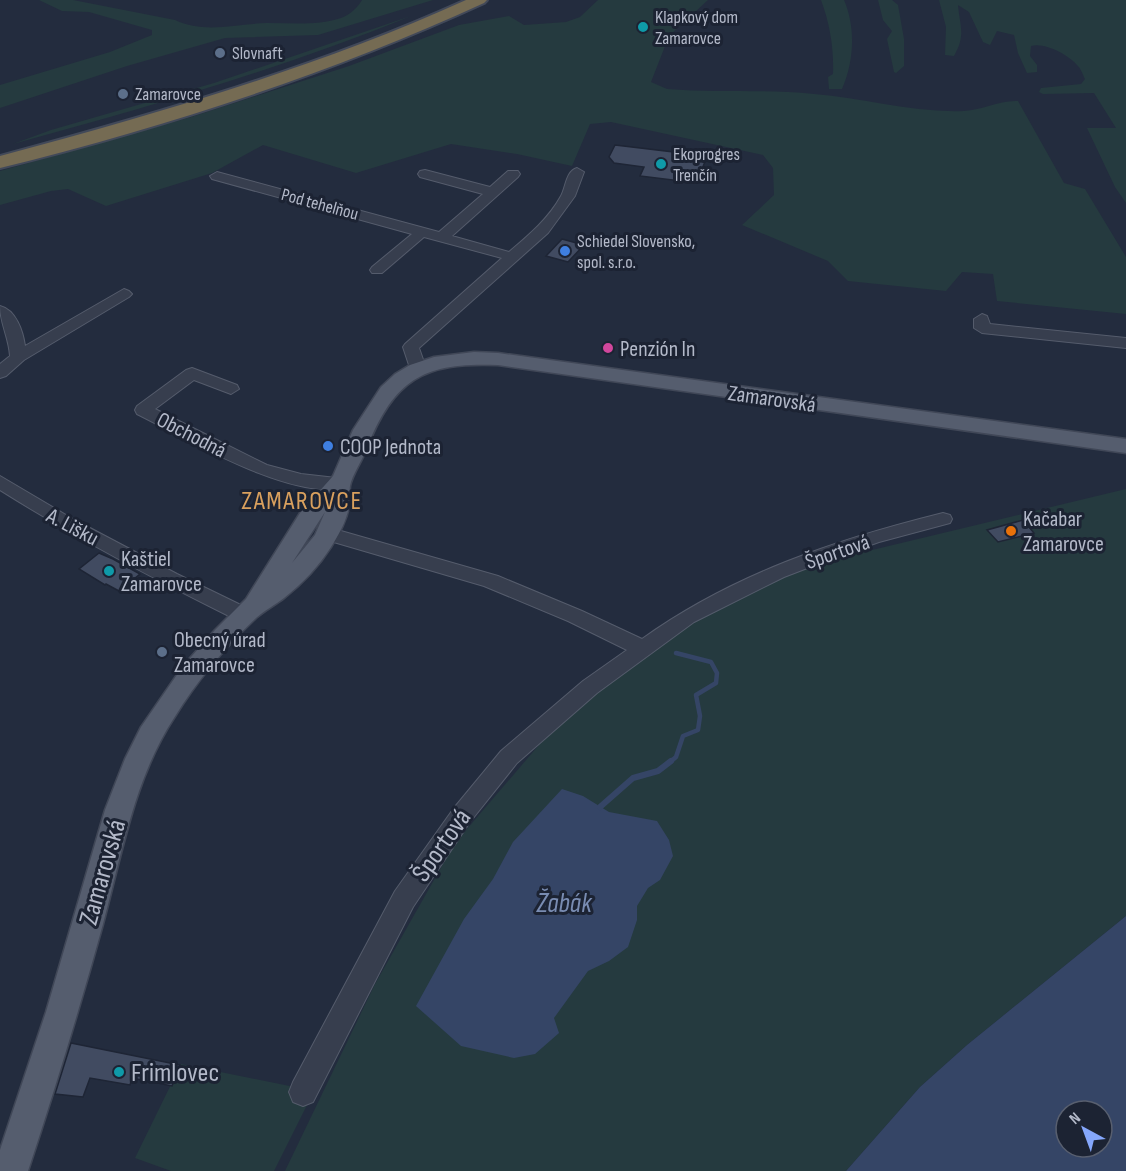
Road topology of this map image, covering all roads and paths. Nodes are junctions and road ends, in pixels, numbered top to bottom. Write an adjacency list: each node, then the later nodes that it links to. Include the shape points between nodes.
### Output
1 (459, 0): 3 (highway, via 283,70)
2 (479, 0): 4 (highway, via 419,28 311,69)
3 (0, 153)
4 (0, 162)
5 (577, 172): 12 (street, via 556,213)
6 (425, 174): 9 (street)
7 (513, 174): 9 (street)
8 (217, 176): 10 (street, Pod tehelňou)
9 (492, 192): 11 (street)
10 (422, 232): 11 (street, Pod tehelňou); 13 (street)
11 (441, 238): 12 (street, Pod tehelňou)
12 (513, 257): 19 (street, via 411,347)
13 (377, 270)
14 (124, 294): 18 (street)
15 (0, 311): 18 (street, via 10,319)
16 (982, 319): 17 (street, via 982,328)
17 (1126, 344)
18 (18, 357): 20 (street)
19 (418, 368): 22 (main road, Zamarovská, via 455,359 498,359); 24 (main road, Zamarovská, via 397,380 377,405)
20 (0, 373)
21 (231, 389): 24 (street, Obchodná, via 192,373 143,410 261,469 301,480)
22 (1126, 446)
23 (0, 482): 27 (street, A. Lišku, via 64,522 170,579)
24 (339, 483): 26 (main road, Zamarovská, via 338,507); 27 (main road, Zamarovská, via 309,516)
25 (943, 519): 28 (street, Športová, via 874,537 777,572 687,617)
26 (327, 533): 27 (main road, Zamarovská, via 277,591); 28 (street, via 491,581)
27 (250, 610): 30 (main road, Zamarovská, via 199,665 164,712 141,753 123,799)
28 (642, 648): 29 (street, Športová, via 509,757 462,815 404,898)
29 (303, 1092)
30 (10, 1171)

